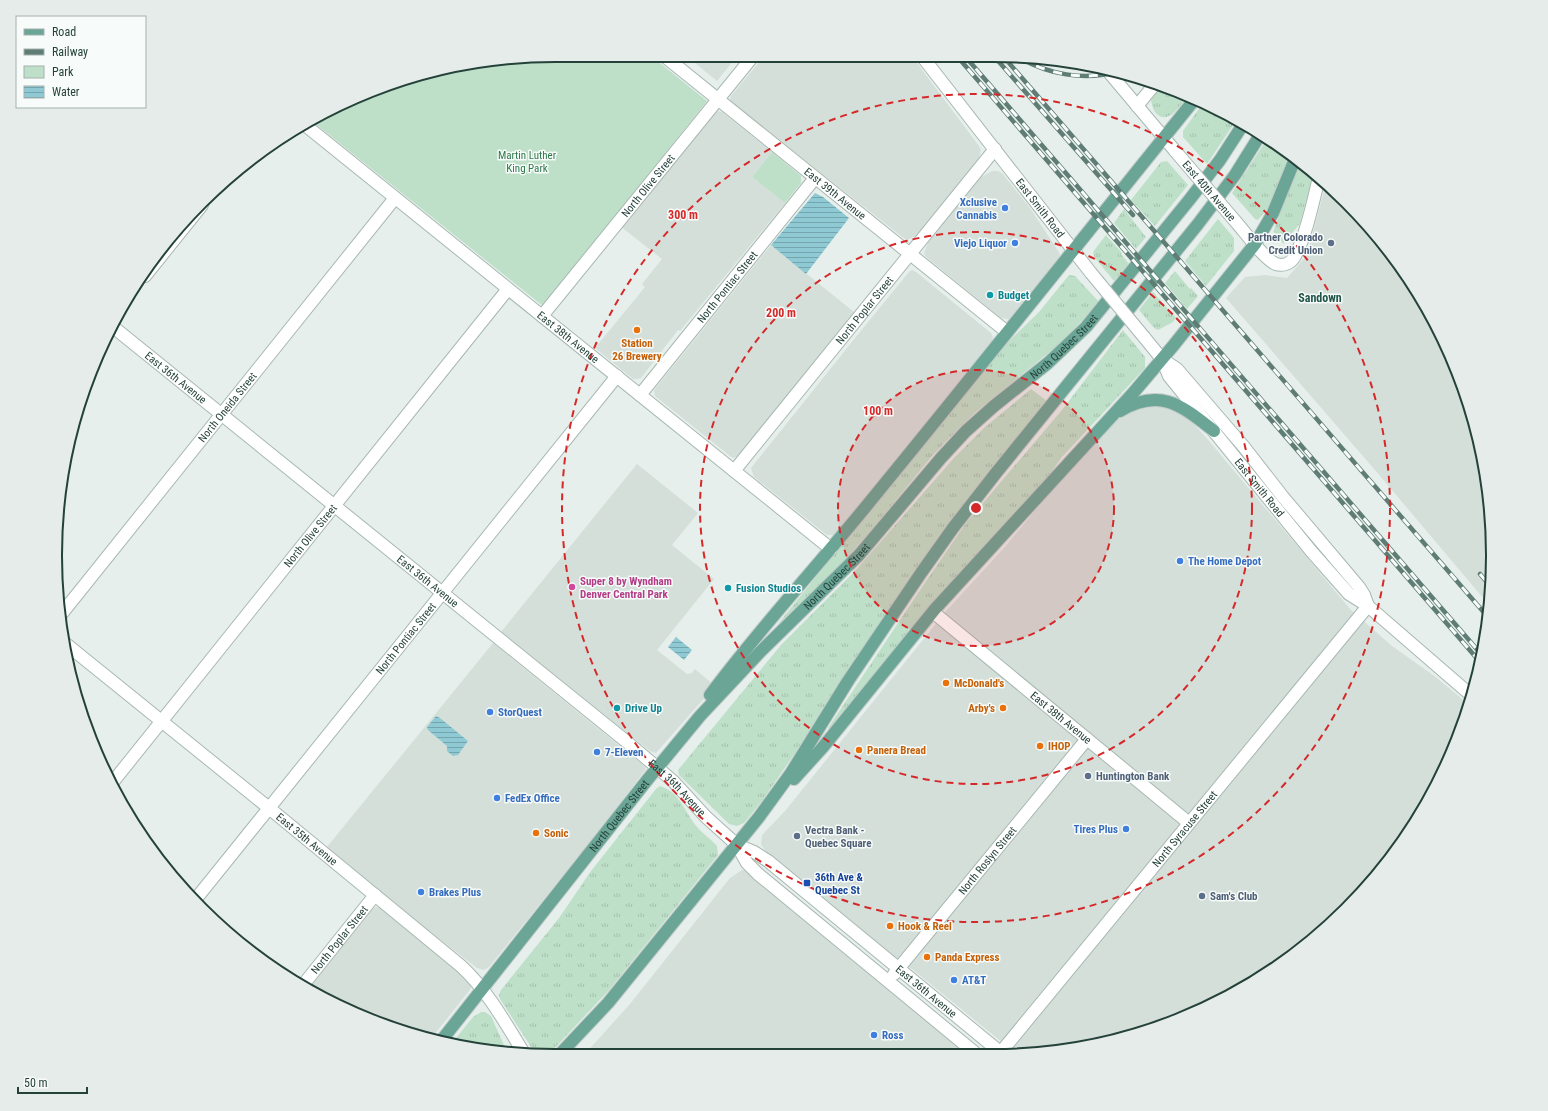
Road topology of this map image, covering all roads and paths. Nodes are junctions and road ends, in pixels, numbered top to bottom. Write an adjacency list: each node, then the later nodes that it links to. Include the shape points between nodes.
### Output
1 (672, 62): 6 (street, East 39th Avenue)
2 (748, 62): 6 (street, North Olive Street)
3 (927, 62): 13 (street, East Smith Road)
4 (1112, 77): 8 (street, East 40th Avenue)
5 (1152, 88): 8 (street)
6 (718, 100): 15 (street, East 39th Avenue); 22 (street, North Olive Street)
7 (1191, 105): 11 (main road)
8 (1137, 106): 11 (street, East 40th Avenue)
9 (309, 128): 17 (street, East 38th Avenue)
10 (1240, 129): 40 (main road, North Quebec Street, via 1190,199 1086,327 1048,363 966,432 859,555 760,652)
11 (1164, 138): 18 (street, East 40th Avenue, bridge); 19 (main road)
12 (1257, 139): 46 (main road, North Quebec Street, via 1235,175 1198,224 941,544)
13 (995, 149): 19 (street, East Smith Road); 20 (street, North Poplar Street)
14 (1293, 164): 18 (main road, via 1273,213)
15 (815, 178): 20 (street, East 39th Avenue); 27 (street, North Pontiac Street)
16 (1317, 183): 18 (street, East 40th Avenue, via 1305,228 1292,260 1287,264 1277,264 1265,256)
17 (395, 198): 21 (street, East 38th Avenue); 28 (street, North Oneida Street)
18 (1255, 244): 25 (main road)
19 (1073, 251): 24 (main road); 25 (street, East Smith Road, bridge)
20 (910, 254): 24 (street, East 39th Avenue); 31 (street, North Poplar Street)
21 (508, 289): 22 (street, East 38th Avenue); 32 (street, North Olive Street)
22 (542, 316): 26 (street, East 38th Avenue)
23 (117, 330): 28 (street, East 36th Avenue)
24 (1007, 332): 33 (main road)
25 (1162, 359): 29 (main road); 30 (street, East Smith Road, via 1169,376); 35 (street, East Smith Road, via 1176,369 1244,447 1359,588)
26 (617, 376): 27 (street, East 38th Avenue); 34 (street, North Pontiac Street)
27 (640, 395): 31 (street, East 38th Avenue)
28 (222, 414): 32 (street, East 36th Avenue); 36 (street, North Oneida Street)
29 (1111, 417): 30 (main road, via 1141,402 1166,401 1181,407); 37 (main road)
30 (1214, 431): 35 (street, East Smith Road, via 1349,594)
31 (734, 472): 33 (street, East 38th Avenue)
32 (335, 506): 34 (street, East 36th Avenue); 41 (street, North Olive Street)
33 (831, 549): 40 (main road, via 720,681)
34 (442, 592): 43 (street, East 36th Avenue); 45 (street, North Pontiac Street)
35 (1368, 606): 39 (street, East Smith Road); 47 (street, North Syracuse Street)
36 (65, 610)
37 (933, 612): 42 (street, East 38th Avenue); 46 (main road, via 823,747)
38 (70, 647): 41 (street, East 35th Avenue)
39 (1467, 691)
40 (700, 716): 43 (main road, North Quebec Street)
41 (162, 722): 44 (street, North Olive Street); 45 (street, East 35th Avenue)
42 (1087, 739): 47 (street, East 38th Avenue); 51 (street, North Roslyn Street)
43 (657, 768): 48 (street, East 36th Avenue); 54 (main road, North Quebec Street)
44 (116, 779)
45 (269, 808): 49 (street, East 35th Avenue); 50 (street, North Pontiac Street)
46 (760, 817): 48 (main road, North Quebec Street)
47 (1189, 823): 60 (street, North Syracuse Street)
48 (736, 845): 51 (street, East 36th Avenue, via 768,861); 53 (street, East 36th Avenue, via 747,863 758,874); 57 (main road, North Quebec Street, via 608,1004)
49 (375, 895): 52 (street, North Poplar Street); 54 (street, East 35th Avenue, via 473,976)
50 (199, 896)
51 (898, 968): 53 (street, North Roslyn Street); 59 (street, East 36th Avenue)
52 (306, 981)
53 (888, 981): 58 (street, East 36th Avenue)
54 (483, 989): 55 (main road, North Quebec Street); 56 (street, East 35th Avenue)
55 (445, 1036)
56 (520, 1048)
57 (565, 1049)
58 (970, 1049)
59 (997, 1049)
60 (1004, 1049)

